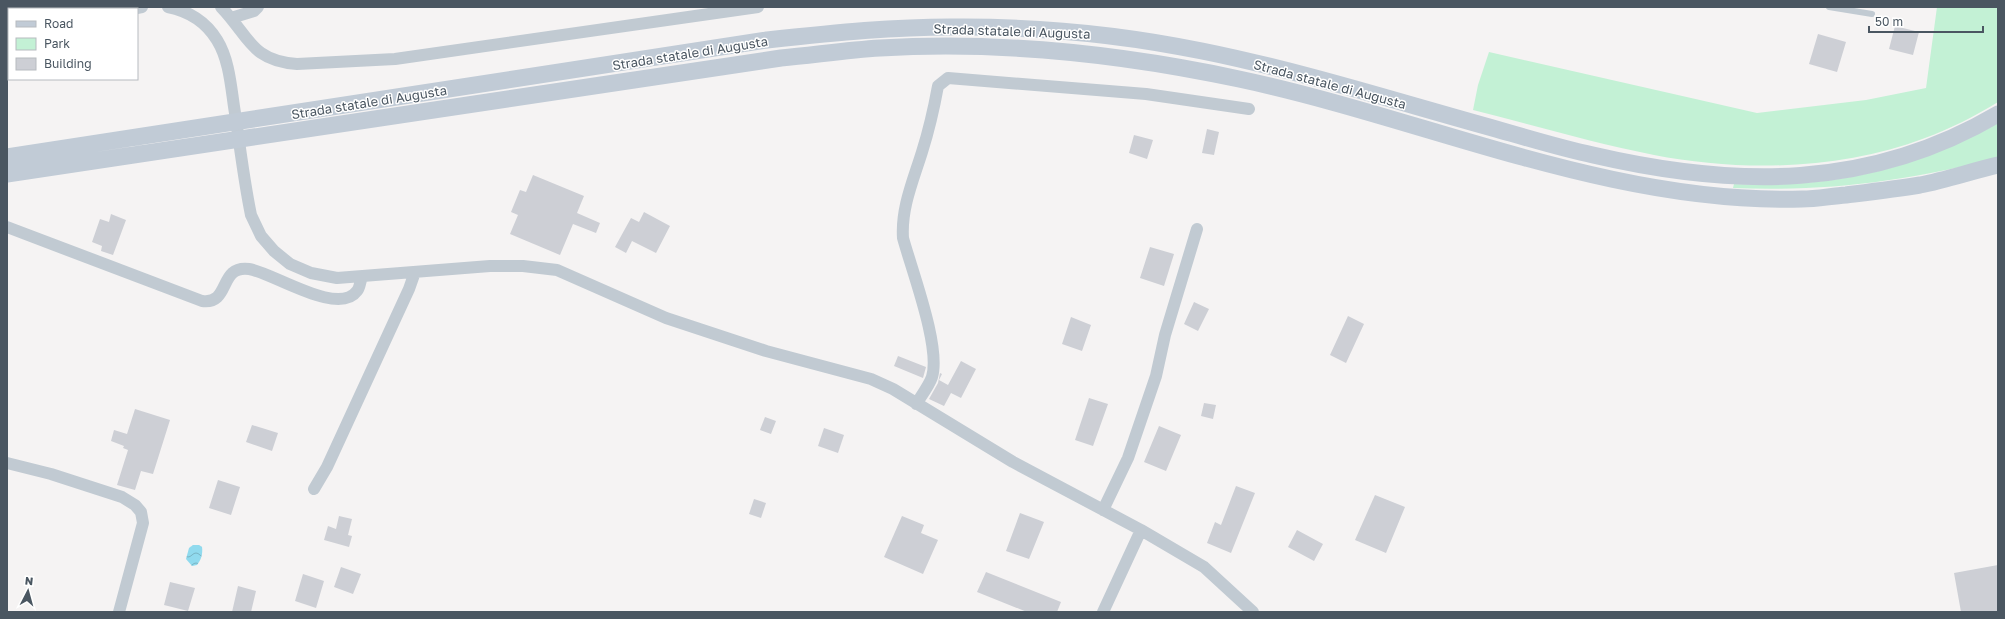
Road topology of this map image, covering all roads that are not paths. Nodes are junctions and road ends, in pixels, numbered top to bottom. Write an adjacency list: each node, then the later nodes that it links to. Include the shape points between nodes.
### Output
1 (168, 7): 16 (street, via 194,16 206,26 217,40 228,66 245,187 251,215 261,236 290,264 311,273 337,278)
2 (221, 7): 7 (street)
3 (258, 7): 7 (street, via 254,11)
4 (758, 7): 7 (street, via 395,59 315,64 282,63 265,56 252,48)
5 (1829, 7): 6 (lane)
6 (1872, 14)
7 (231, 18)
8 (1249, 109): 17 (street, via 1146,94 948,78 938,86 931,122 902,222 903,238 931,336 933,359 932,378)
9 (1998, 114): 10 (main road, Strada statale di Augusta, via 1950,139 1856,169 1768,178 1724,176 1657,168 1593,155 1283,70 1201,51 1083,33 962,27 852,31 767,40)
10 (7, 157)
11 (1998, 165): 12 (main road, Strada statale di Augusta, via 1921,184 1804,199 1706,195 1589,174 1332,102 1239,79 1122,58 1051,50 971,47 880,48 781,58)
12 (7, 174)
13 (7, 227): 16 (street, via 206,302 218,298 229,275 236,269 248,268 266,273 321,297 336,299 351,296 358,291)
14 (1197, 229): 20 (street, via 1165,335 1156,376 1128,458)
15 (415, 272): 16 (street); 17 (street, via 523,266 557,270 666,318 766,351 870,379); 19 (street, via 331,460)
16 (362, 277)
17 (916, 404): 20 (street, via 1013,462)
18 (7, 463): 22 (street, via 122,497 141,512 143,523)
19 (314, 489)
20 (1103, 510): 21 (street)
21 (1142, 530): 23 (street); 24 (street, via 1204,567)
22 (119, 612)
23 (1104, 612)
24 (1254, 612)

